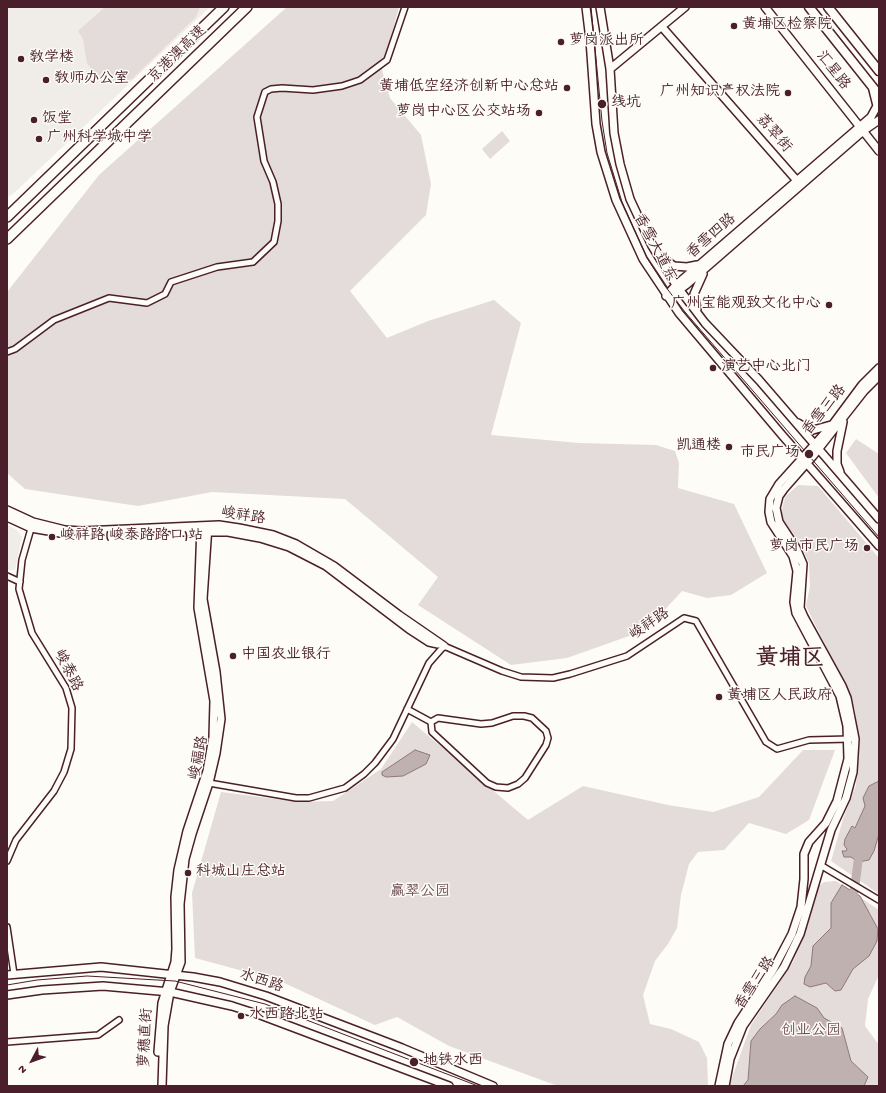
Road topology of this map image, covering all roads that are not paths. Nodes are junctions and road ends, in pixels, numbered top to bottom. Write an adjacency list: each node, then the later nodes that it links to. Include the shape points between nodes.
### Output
1 (224, 7): 19 (highway, 京港澳高速)
2 (247, 7): 20 (highway, 京港澳高速)
3 (405, 7): 26 (street, via 387,60 360,80 342,86 313,90 282,88 266,92 257,117 264,161 273,182 278,204 278,221 274,242 253,262 217,267 171,282 165,294 147,303 109,298 54,320 15,349)
4 (586, 7): 24 (street, 香雪大道东, via 596,124 603,159 616,200 633,240)
5 (600, 7): 11 (street, 香雪大道东)
6 (685, 7): 10 (street)
7 (765, 7): 16 (street, 汇星路)
8 (809, 7): 13 (main road)
9 (828, 7): 12 (main road)
10 (662, 27): 11 (street); 18 (street, 荔翠街)
11 (610, 69): 21 (street, 香雪大道东, via 614,133 620,164 632,204)
12 (879, 71)
13 (872, 86): 14 (main road); 16 (street, 香雪四路, via 877,106)
14 (879, 95)
15 (879, 120): 16 (street, 香雪四路)
16 (862, 129): 17 (street, 汇星路); 18 (street, 香雪四路)
17 (879, 151)
18 (798, 183): 22 (street, 香雪四路)
19 (7, 217)
20 (7, 239)
21 (652, 246): 22 (street, via 662,259 674,266); 23 (street, 香雪大道东)
22 (703, 266): 23 (street, 香雪四路); 25 (street, via 694,294 697,308)
23 (678, 287): 24 (street, 香雪四路); 25 (street, 香雪大道东)
24 (666, 296): 33 (street, 香雪大道东)
25 (706, 323): 29 (street, 香雪大道东)
26 (7, 352)
27 (879, 368): 31 (street, 香雪三路)
28 (879, 376): 30 (street, 香雪三路, via 864,391)
29 (789, 414): 31 (street, via 809,430 818,430); 32 (street, 香雪大道东)
30 (844, 420): 32 (street, 香雪三路); 34 (street, via 837,464)
31 (833, 424): 32 (street, 香雪三路)
32 (816, 448): 33 (street, 香雪三路); 34 (street, 香雪大道东)
33 (805, 461): 40 (street, 香雪大道东); 46 (street, 香雪三路, via 779,496 776,515 800,556 804,574 800,608 842,686 851,716)
34 (847, 482): 37 (street, 香雪大道东)
35 (7, 510): 38 (street, 峻祥路)
36 (7, 517): 38 (street, 峻祥路)
37 (879, 519)
38 (32, 525): 39 (street, 峻祥路, via 49,532 79,534); 42 (street, 峻泰路, via 22,560)
39 (205, 528): 43 (street, 峻祥路, via 239,528 259,532 284,539 312,552 347,574); 47 (street, 峻福路, via 203,599 221,714); 54 (street, 峻福路, via 198,608 212,684 214,724 207,771 187,831 178,870)
40 (879, 546)
41 (7, 576): 42 (street)
42 (20, 582): 48 (street, 峻泰路, via 23,606 32,633 66,688 72,708 72,729 71,749 64,772 54,791 16,840)
43 (444, 646): 44 (street, via 429,663); 46 (street, 峻祥路, via 521,677 553,678 627,656 684,618 696,621 766,742 777,749 809,740)
44 (407, 709): 45 (street); 47 (street, via 393,739 375,763 345,788 310,798 296,798)
45 (431, 722): 45 (street, via 432,732 487,783 496,787 508,788 525,778 548,738 540,724 524,716 513,716 481,724 438,718)
46 (852, 739): 49 (street, 香雪三路, via 854,772 831,830); 64 (street, 香雪三路, via 838,800 826,823 808,842 804,854 804,886 792,934 773,970 738,1023 728,1044)
47 (209, 783): 54 (street, 峻福路, via 185,859 180,904 182,954)
48 (7, 861)
49 (822, 866): 50 (street); 65 (street, 香雪三路, via 800,934 788,960 743,1026 730,1060)
50 (877, 899)
51 (7, 926): 52 (street)
52 (10, 958): 53 (street)
53 (11, 974): 54 (street, 水西路, via 101,967)
54 (174, 975): 55 (street, 峻福路); 63 (street, 水西路, via 220,982 266,996)
55 (167, 992): 56 (street, 水西路, via 104,986); 59 (street, 水西路, via 232,1006 263,1016); 60 (street, 萝穗直街, via 159,1029); 61 (street, 萝穗直街)
56 (7, 995)
57 (119, 1020): 58 (street, via 98,1034)
58 (7, 1042)
59 (432, 1083): 62 (street, 水西路)
60 (159, 1086)
61 (162, 1086)
62 (449, 1086)
63 (493, 1086)
64 (719, 1086)
65 (725, 1086)

